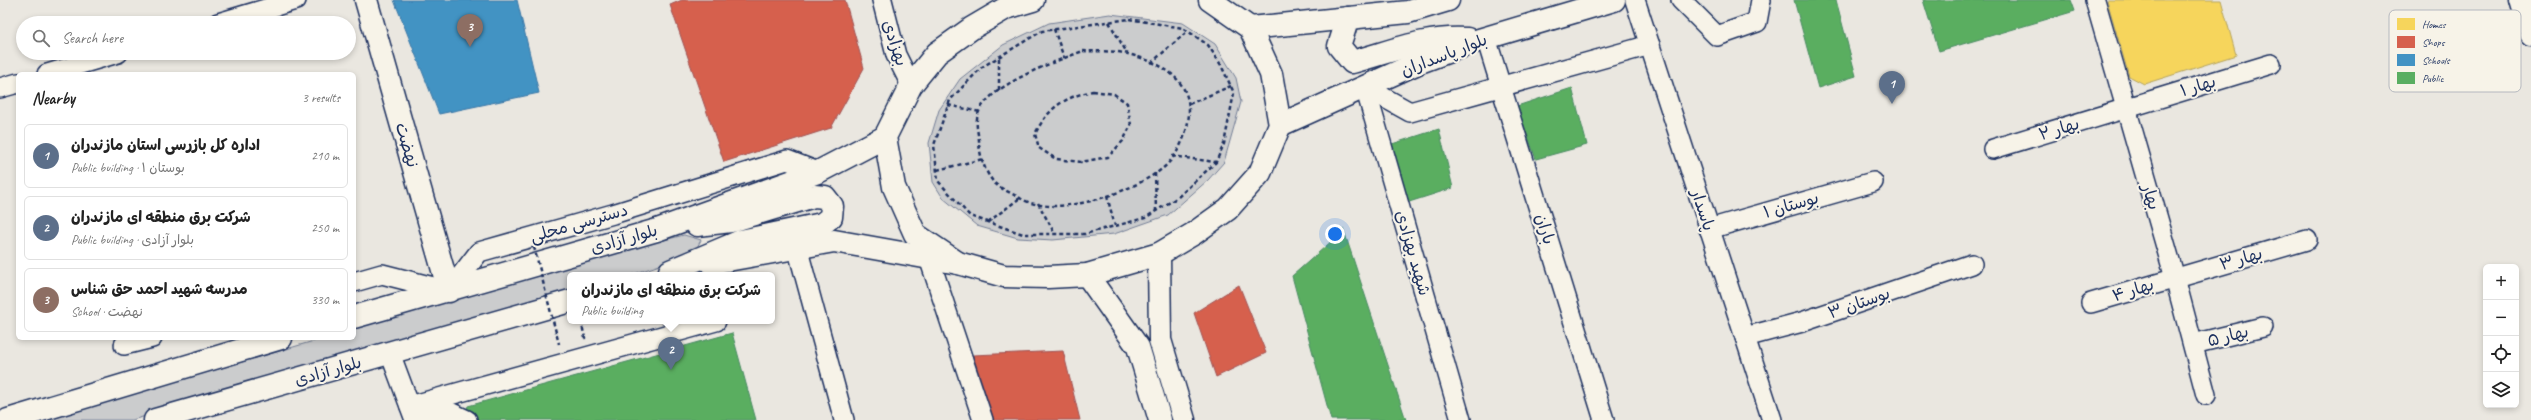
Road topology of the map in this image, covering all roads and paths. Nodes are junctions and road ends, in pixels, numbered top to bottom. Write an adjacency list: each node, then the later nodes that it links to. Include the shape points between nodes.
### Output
1 (296, 0): 14 (street)
2 (366, 0): 75 (main road, نهضت)
3 (882, 0): 31 (street, بهزادی, via 896,55)
4 (1033, 0): 13 (main road)
5 (1448, 0): 15 (main road, via 1408,12)
6 (1614, 0): 21 (main road, بلوار پاسداران)
7 (1635, 0): 22 (street, پاسدار)
8 (1681, 0): 9 (street, via 1717,36 1757,22)
9 (1761, 0)
10 (2095, 0): 39 (street, بهار)
11 (2521, 0): 20 (main road)
12 (1219, 1): 17 (main road)
13 (1007, 4): 31 (main road, via 937,52)
14 (242, 16)
15 (1348, 18): 17 (main road); 21 (main road, via 1339,46 1352,62 1415,43 1445,38)
16 (1110, 22): 18 (path); 19 (path, via 1129,19); 23 (path)
17 (1250, 28): 42 (main road, via 1271,74)
18 (1054, 29): 24 (path, via 1042,31); 25 (path)
19 (1188, 31): 27 (path); 32 (path, via 1208,46)
20 (2531, 34)
21 (1482, 39): 33 (street, باران); 34 (main road, بلوار پاسداران, via 1420,62)
22 (1650, 45): 33 (street); 59 (street, پاسدار)
23 (1127, 54): 25 (path, via 1083,51); 27 (path)
24 (999, 56): 36 (path); 38 (path, via 982,67)
25 (1064, 58): 36 (path, via 1028,72)
26 (94, 60): 29 (street)
27 (1151, 63): 37 (path, via 1168,69 1185,89)
28 (2271, 64): 39 (street, بهار ۱)
29 (54, 72)
30 (16, 84): 35 (street)
31 (911, 85): 43 (main road)
32 (1231, 86): 37 (path); 47 (path, via 1234,93 1228,126)
33 (1501, 86): 34 (street, via 1410,112); 100 (street, باران)
34 (1365, 87): 42 (main road, بلوار پاسداران); 99 (street, شهید بهزادی)
35 (0, 88)
36 (999, 90): 41 (path, via 992,94)
37 (1189, 104): 45 (path, via 1185,139)
38 (948, 105): 41 (path); 48 (path, via 934,145)
39 (2125, 109): 44 (street, بهار ۲); 73 (street, بهار)
40 (1129, 110): 40 (path, via 1131,126 1123,142 1108,157 1081,162 1056,159 1039,148 1035,134 1043,117 1056,105 1076,94 1093,91 1114,94 1127,103)
41 (980, 112): 46 (path, via 977,118 979,151)
42 (1280, 125): 66 (main road, via 1260,173 1228,209)
43 (885, 137): 49 (main road, بلوار آزادی); 68 (main road, via 894,187 915,234)
44 (1993, 149)
45 (1172, 156): 47 (path); 50 (path, via 1163,168)
46 (983, 159): 48 (path); 53 (path, via 992,181)
47 (1216, 162): 55 (path, via 1178,197)
48 (937, 170): 57 (path, via 938,181 970,216)
49 (818, 172): 56 (street, دسترسی محلی, via 787,160); 60 (main road, بلوار آزادی)
50 (1155, 173): 52 (path, via 1133,188); 55 (path)
51 (1873, 182): 59 (street, بوستان ۱)
52 (1107, 196): 54 (path, via 1055,207); 58 (path)
53 (1020, 198): 54 (path); 57 (path)
54 (1038, 203): 61 (path)
55 (1156, 212): 58 (path, via 1146,218)
56 (613, 214): 62 (street); 75 (street, دسترسی محلی, via 479,252)
57 (987, 222): 61 (path, via 1023,234)
58 (1115, 226): 61 (path, via 1085,234)
59 (1709, 229): 82 (street, پاسدار)
60 (657, 230): 62 (main road, بلوار آزادی); 70 (main road, via 731,221 814,196 825,197 832,206 831,217 822,224 741,241)
61 (1056, 234)
62 (620, 240): 75 (main road, بلوار آزادی)
63 (2307, 240): 73 (street, بهار ۳)
64 (534, 247): 86 (path, bridge)
65 (797, 247): 67 (main road, via 834,241); 71 (main road); 95 (street)
66 (1159, 254): 72 (main road); 98 (main road, via 1160,340)
67 (929, 258): 68 (main road); 96 (street)
68 (958, 263): 72 (main road, via 1004,276)
69 (1972, 264): 82 (street, بوستان ۳, via 1802,322)
70 (666, 272)
71 (669, 272)
72 (1087, 275): 97 (main road, via 1138,347)
73 (2175, 278): 77 (street, بهار ۴); 87 (street, بهار)
74 (356, 281): 75 (street, via 382,274)
75 (449, 291): 78 (main road, بلوار آزادی)
76 (567, 302): 89 (main road, بلوار آزادی)
77 (2091, 303)
78 (356, 317)
79 (582, 324): 83 (path)
80 (707, 324): 91 (street)
81 (2263, 327): 87 (street, بهار ۵)
82 (1745, 337): 101 (street, پاسدار)
83 (585, 338)
84 (144, 340): 88 (street)
85 (268, 340): 92 (main road)
86 (559, 344)
87 (2192, 344): 90 (street, بهار)
88 (124, 345)
89 (390, 353): 91 (street); 93 (main road, بلوار آزادی)
90 (2206, 394)
91 (421, 415): 94 (street, via 450,412)
92 (8, 420)
93 (155, 420)
94 (467, 420)
95 (844, 420)
96 (983, 420)
97 (1160, 420)
98 (1184, 420)
99 (1461, 420)
100 (1604, 420)
101 (1772, 420)

